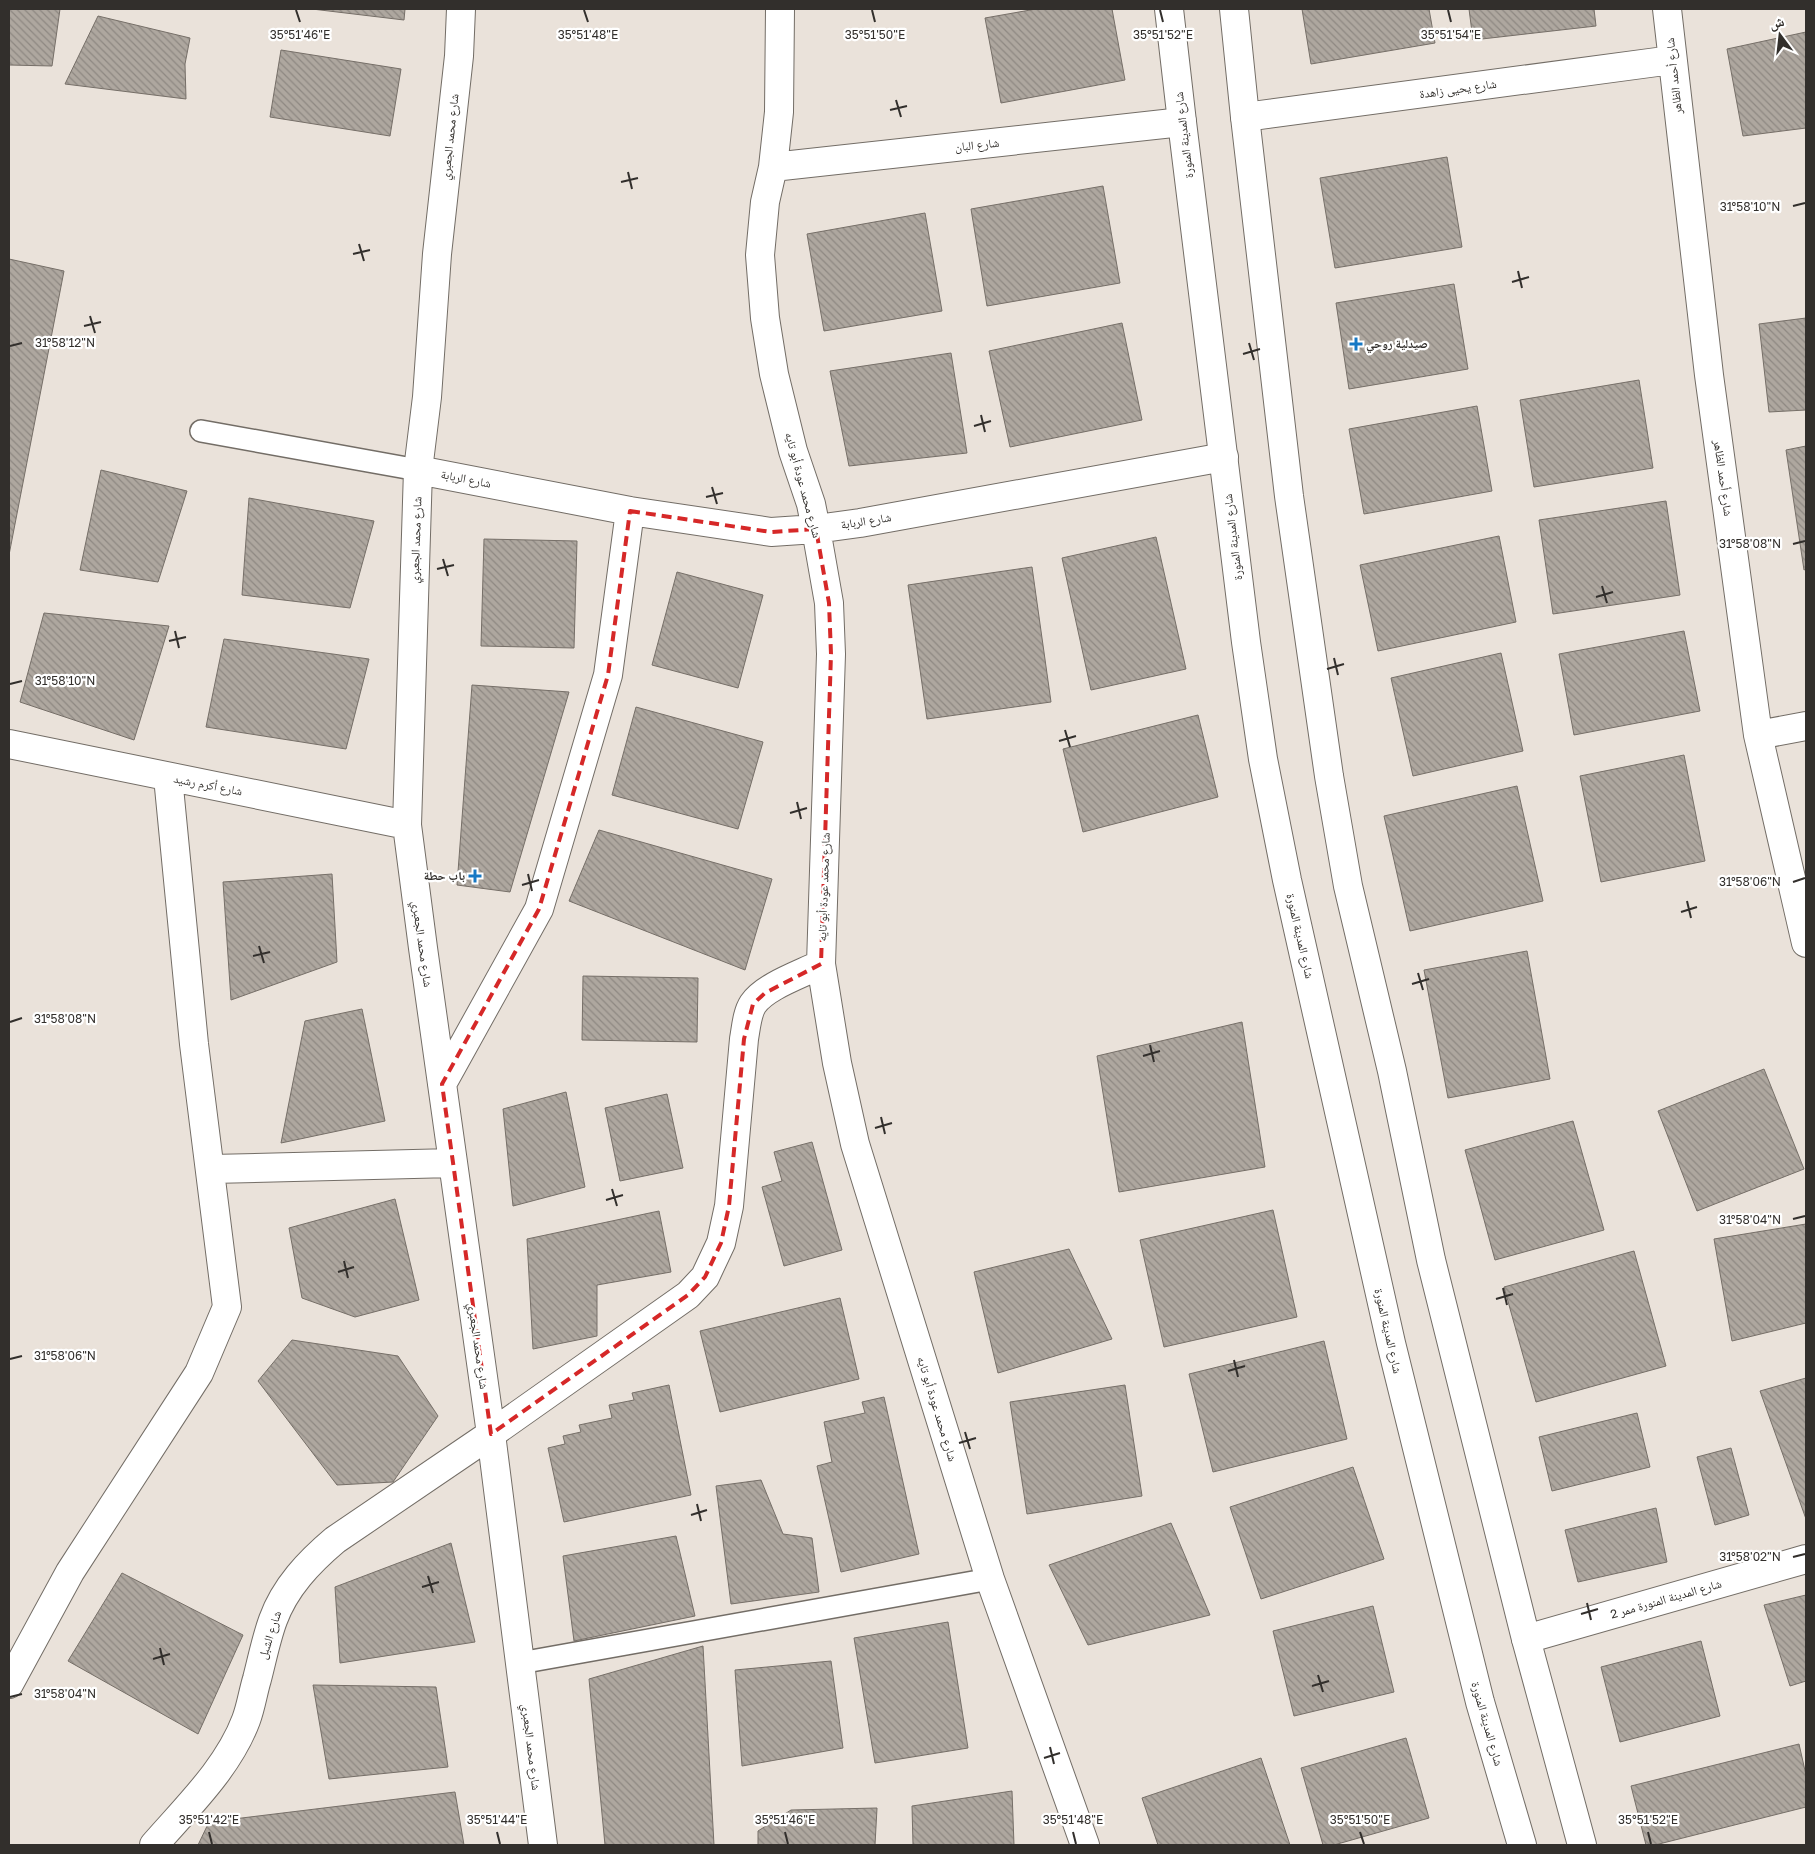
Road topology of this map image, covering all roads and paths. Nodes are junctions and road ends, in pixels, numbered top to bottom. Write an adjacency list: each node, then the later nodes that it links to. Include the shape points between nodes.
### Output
1 (461, 9): 12 (street, شارع محمد الجعبري)
2 (780, 9): 9 (street, شارع محمد عودة أبو تايه, via 779,112)
3 (1169, 9): 8 (street, شارع المدينة المنورة)
4 (1234, 9): 7 (street)
5 (1667, 9): 6 (street, شارع أحمد الظاهر)
6 (1672, 60): 7 (street, شارع يحيى زاهدة); 16 (street, شارع أحمد الظاهر, via 1709,375)
7 (1245, 117): 28 (street, via 1290,496 1329,776 1348,886 1392,1071 1431,1260)
8 (1182, 122): 9 (street, شارع البان); 11 (street, شارع المدينة المنورة)
9 (773, 167): 14 (street, شارع محمد عودة أبو تايه, via 765,202 760,255 765,318 774,374)
10 (201, 431): 12 (lane)
11 (1224, 457): 14 (street, شارع الربابة); 34 (street, شارع المدينة المنورة, via 1261,749 1287,880 1415,1445 1480,1702)
12 (418, 470): 13 (street, شارع الربابة); 19 (street, شارع محمد الجعبري)
13 (630, 511): 14 (street, شارع الربابة, via 771,532); 22 (street, via 608,676 538,909)
14 (816, 529): 21 (street, شارع محمد عودة أبو تايه, via 830,603 831,654)
15 (1806, 726): 16 (street)
16 (1758, 736): 20 (street, شارع أحمد الظاهر)
17 (9, 744): 18 (street, شارع أكرم رشيد)
18 (168, 777): 19 (street, شارع أكرم رشيد); 24 (street, via 194,1044)
19 (407, 825): 22 (street, شارع محمد الجعبري)
20 (1806, 943)
21 (821, 964): 25 (street, via 764,993 753,1004 744,1039 729,1206 721,1242 705,1276 688,1295); 27 (street, شارع محمد عودة أبو تايه, via 837,1063 855,1144)
22 (442, 1084): 23 (street, شارع محمد الجعبري)
23 (452, 1162): 24 (street); 25 (street, شارع محمد الجعبري)
24 (211, 1169): 30 (street, via 227,1307 200,1373 70,1572)
25 (491, 1434): 29 (street, شارع محمد الجعبري); 31 (street, شارع الشبل, via 336,1540 317,1555 296,1579 273,1620 247,1719 231,1751)
26 (1806, 1559): 28 (street, شارع المدينة المنورة ممر 2)
27 (990, 1579): 29 (lane); 33 (street, شارع محمد عودة أبو تايه)
28 (1526, 1640): 35 (street)
29 (520, 1663): 32 (street, شارع محمد الجعبري)
30 (9, 1684)
31 (154, 1845)
32 (543, 1845)
33 (1085, 1845)
34 (1522, 1845)
35 (1582, 1845)

